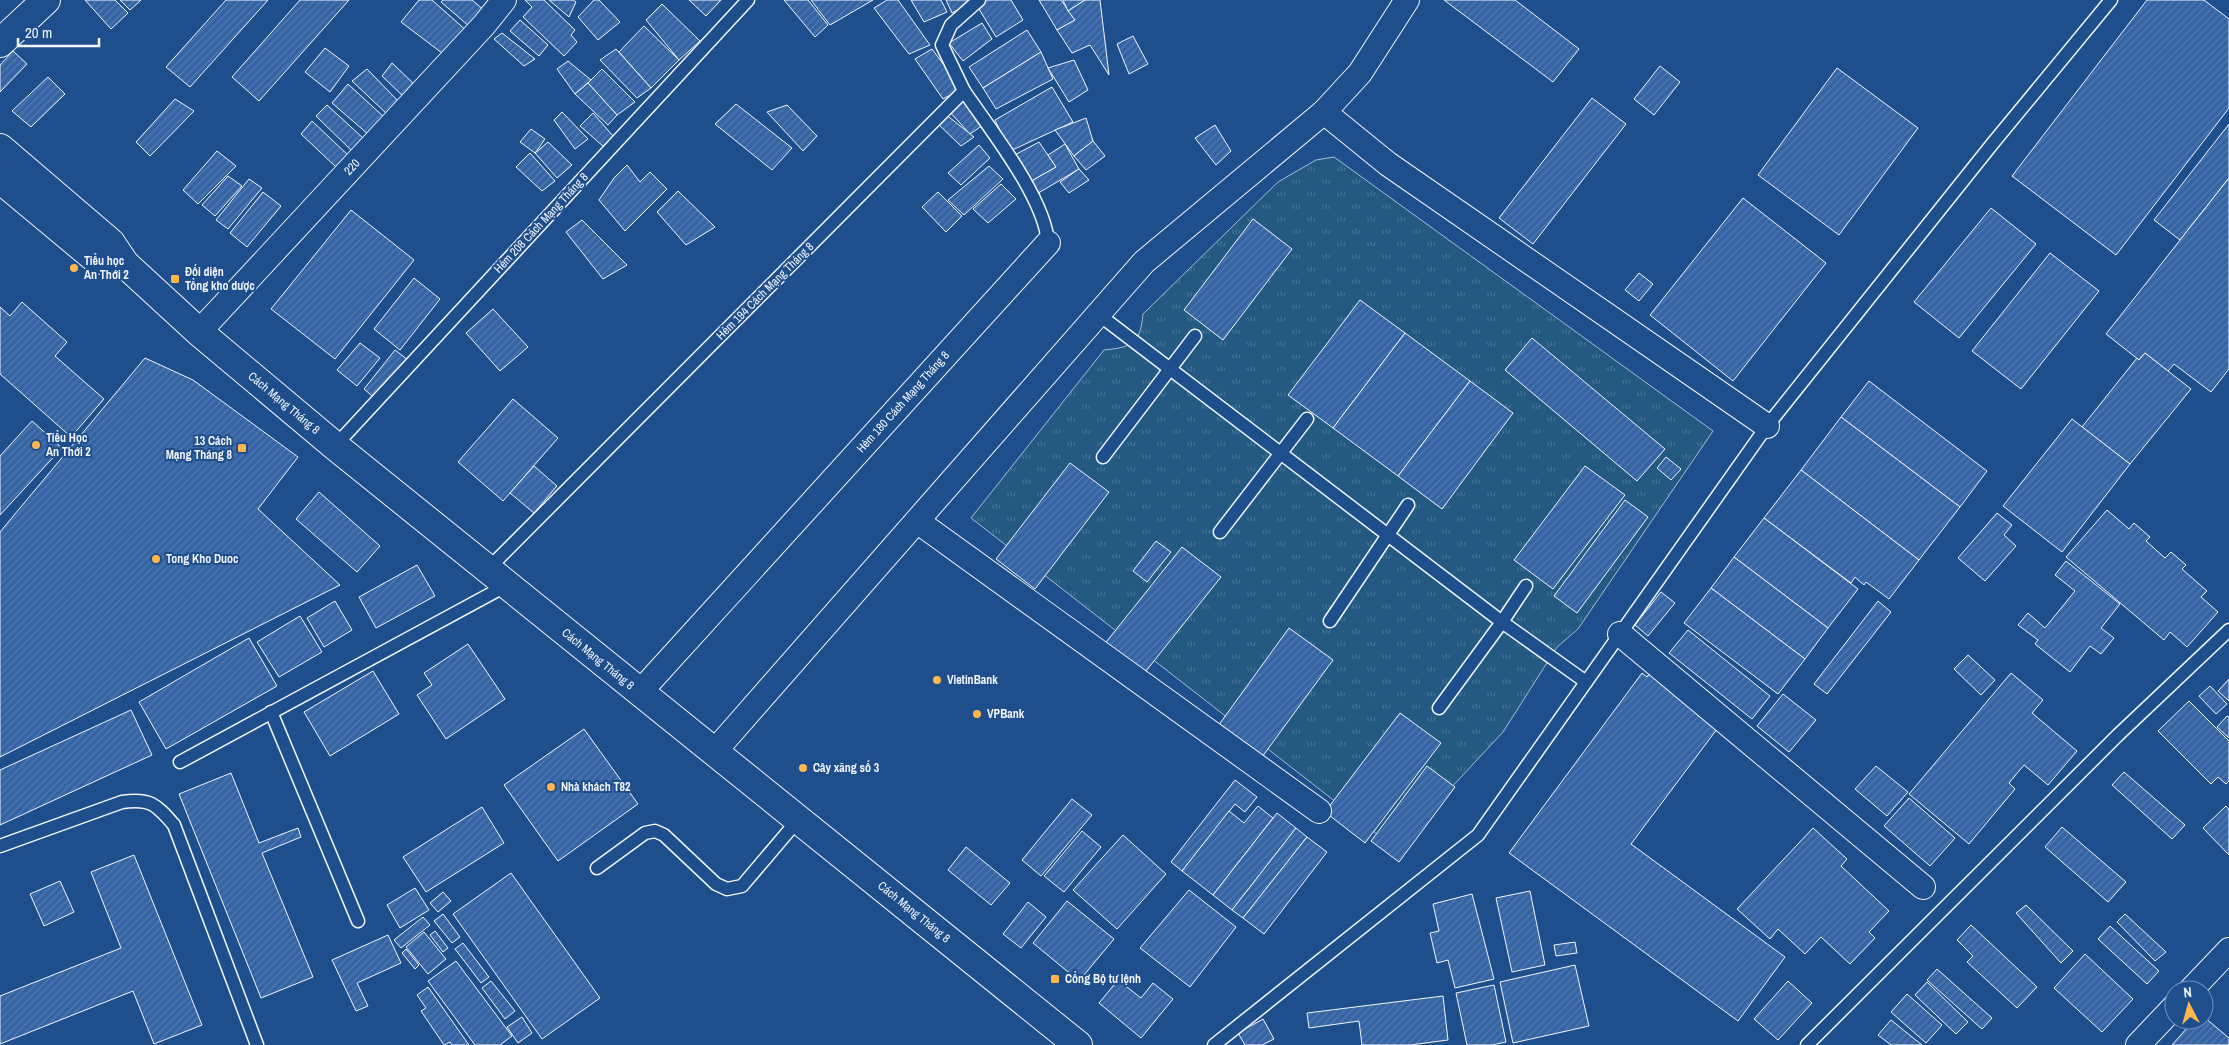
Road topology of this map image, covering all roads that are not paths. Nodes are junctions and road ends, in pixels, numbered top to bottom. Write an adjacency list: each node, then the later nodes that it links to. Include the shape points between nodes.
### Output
1 (46, 0): 7 (main road)
2 (504, 0): 15 (street, 220)
3 (748, 0): 20 (lane, Hẻm 208 Cách Mạng Tháng 8)
4 (979, 0): 8 (lane, via 951,25 942,45)
5 (1407, 0): 9 (street, via 1360,74)
6 (2112, 0): 19 (lane)
7 (0, 43)
8 (964, 91): 12 (lane, Hẻm 180 Cách Mạng Tháng 8, via 1030,191 1045,225); 27 (lane, Hẻm 194 Cách Mạng Tháng 8)
9 (1324, 112): 14 (street, via 1144,262); 19 (street, via 1388,164)
10 (0, 148): 13 (main road, Cách Mạng Tháng 8, via 111,243)
11 (0, 179): 13 (main road, via 96,259)
12 (1048, 243): 34 (street, Hẻm 180 Cách Mạng Tháng 8)
13 (125, 264): 15 (main road, Cách Mạng Tháng 8)
14 (1098, 314): 17 (lane); 24 (street)
15 (199, 332): 20 (main road, Cách Mạng Tháng 8)
16 (1195, 336): 17 (lane)
17 (1171, 370): 21 (lane); 22 (lane)
18 (1307, 418): 21 (lane)
19 (1767, 426): 32 (lane)
20 (335, 446): 27 (main road, Cách Mạng Tháng 8)
21 (1280, 453): 25 (lane); 26 (lane)
22 (1104, 457)
23 (1408, 505): 26 (lane)
24 (917, 521): 37 (street); 39 (street)
25 (1220, 532)
26 (1388, 535): 29 (lane); 30 (lane)
27 (498, 577): 34 (main road, Cách Mạng Tháng 8); 36 (lane, Hẻm 194 Cách Mạng Tháng 8)
28 (1526, 586): 30 (lane)
29 (1330, 621)
30 (1502, 622): 33 (lane); 35 (lane)
31 (2229, 630): 51 (lane, via 2118,735)
32 (1620, 634): 33 (lane); 43 (street)
33 (1586, 682): 50 (lane, via 1478,835)
34 (640, 692): 37 (main road, Cách Mạng Tháng 8)
35 (1439, 708)
36 (271, 712): 38 (lane, Hẻm 194 Cách Mạng Tháng 8); 44 (lane)
37 (714, 752): 40 (main road, Cách Mạng Tháng 8)
38 (180, 762)
39 (1319, 811)
40 (798, 820): 42 (lane, via 742,886 728,889 716,884 664,835 655,832 645,833); 49 (main road, Cách Mạng Tháng 8)
41 (0, 846): 48 (lane, via 122,802 140,799 157,805 174,825)
42 (597, 868)
43 (1923, 887)
44 (358, 922)
45 (2229, 950): 46 (street)
46 (2200, 980)
47 (2164, 1018): 52 (street)
48 (257, 1045)
49 (1078, 1045)
50 (1214, 1045)
51 (1807, 1045)
52 (2138, 1045)

